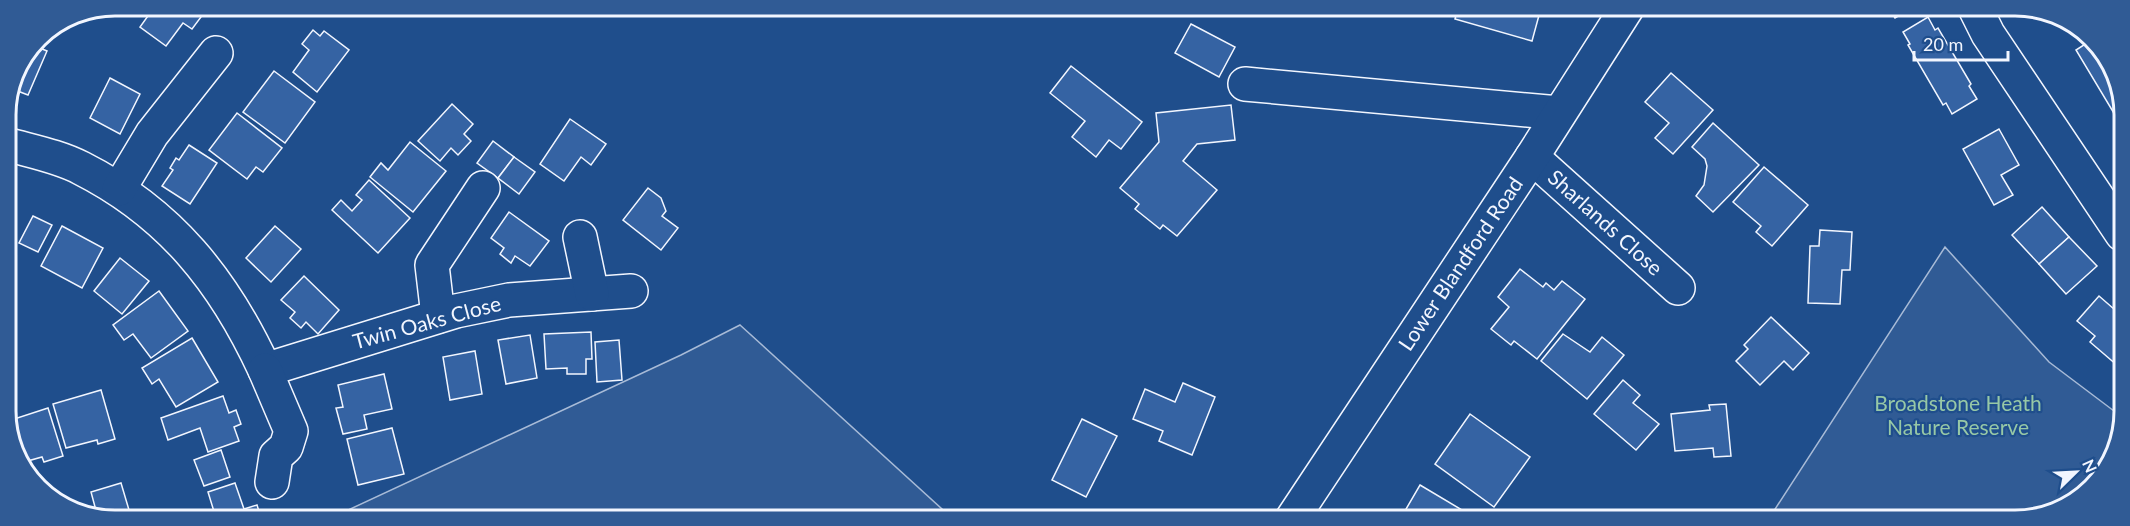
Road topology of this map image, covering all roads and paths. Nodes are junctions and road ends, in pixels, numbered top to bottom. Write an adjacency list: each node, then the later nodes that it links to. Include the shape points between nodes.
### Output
1 (1622, 16): 5 (street, Lower Blandford Road)
2 (1979, 16): 10 (street)
3 (216, 53): 9 (street, via 152,134)
4 (1245, 84): 5 (street)
5 (1559, 113): 7 (street, Lower Blandford Road)
6 (17, 147): 9 (street, via 78,166)
7 (1532, 157): 12 (street, Sharlands Close); 18 (street, Lower Blandford Road)
8 (483, 188): 15 (street, via 432,265)
9 (119, 189): 16 (street, via 186,245 217,282 243,322)
10 (2114, 222)
11 (580, 237): 14 (street)
12 (1678, 288)
13 (631, 291): 14 (street, Twin Oaks Close)
14 (592, 294): 15 (street, Twin Oaks Close, via 509,300)
15 (438, 316): 16 (street, Twin Oaks Close)
16 (265, 370): 17 (street, via 291,432 286,447 276,456)
17 (272, 482)
18 (1298, 509)

